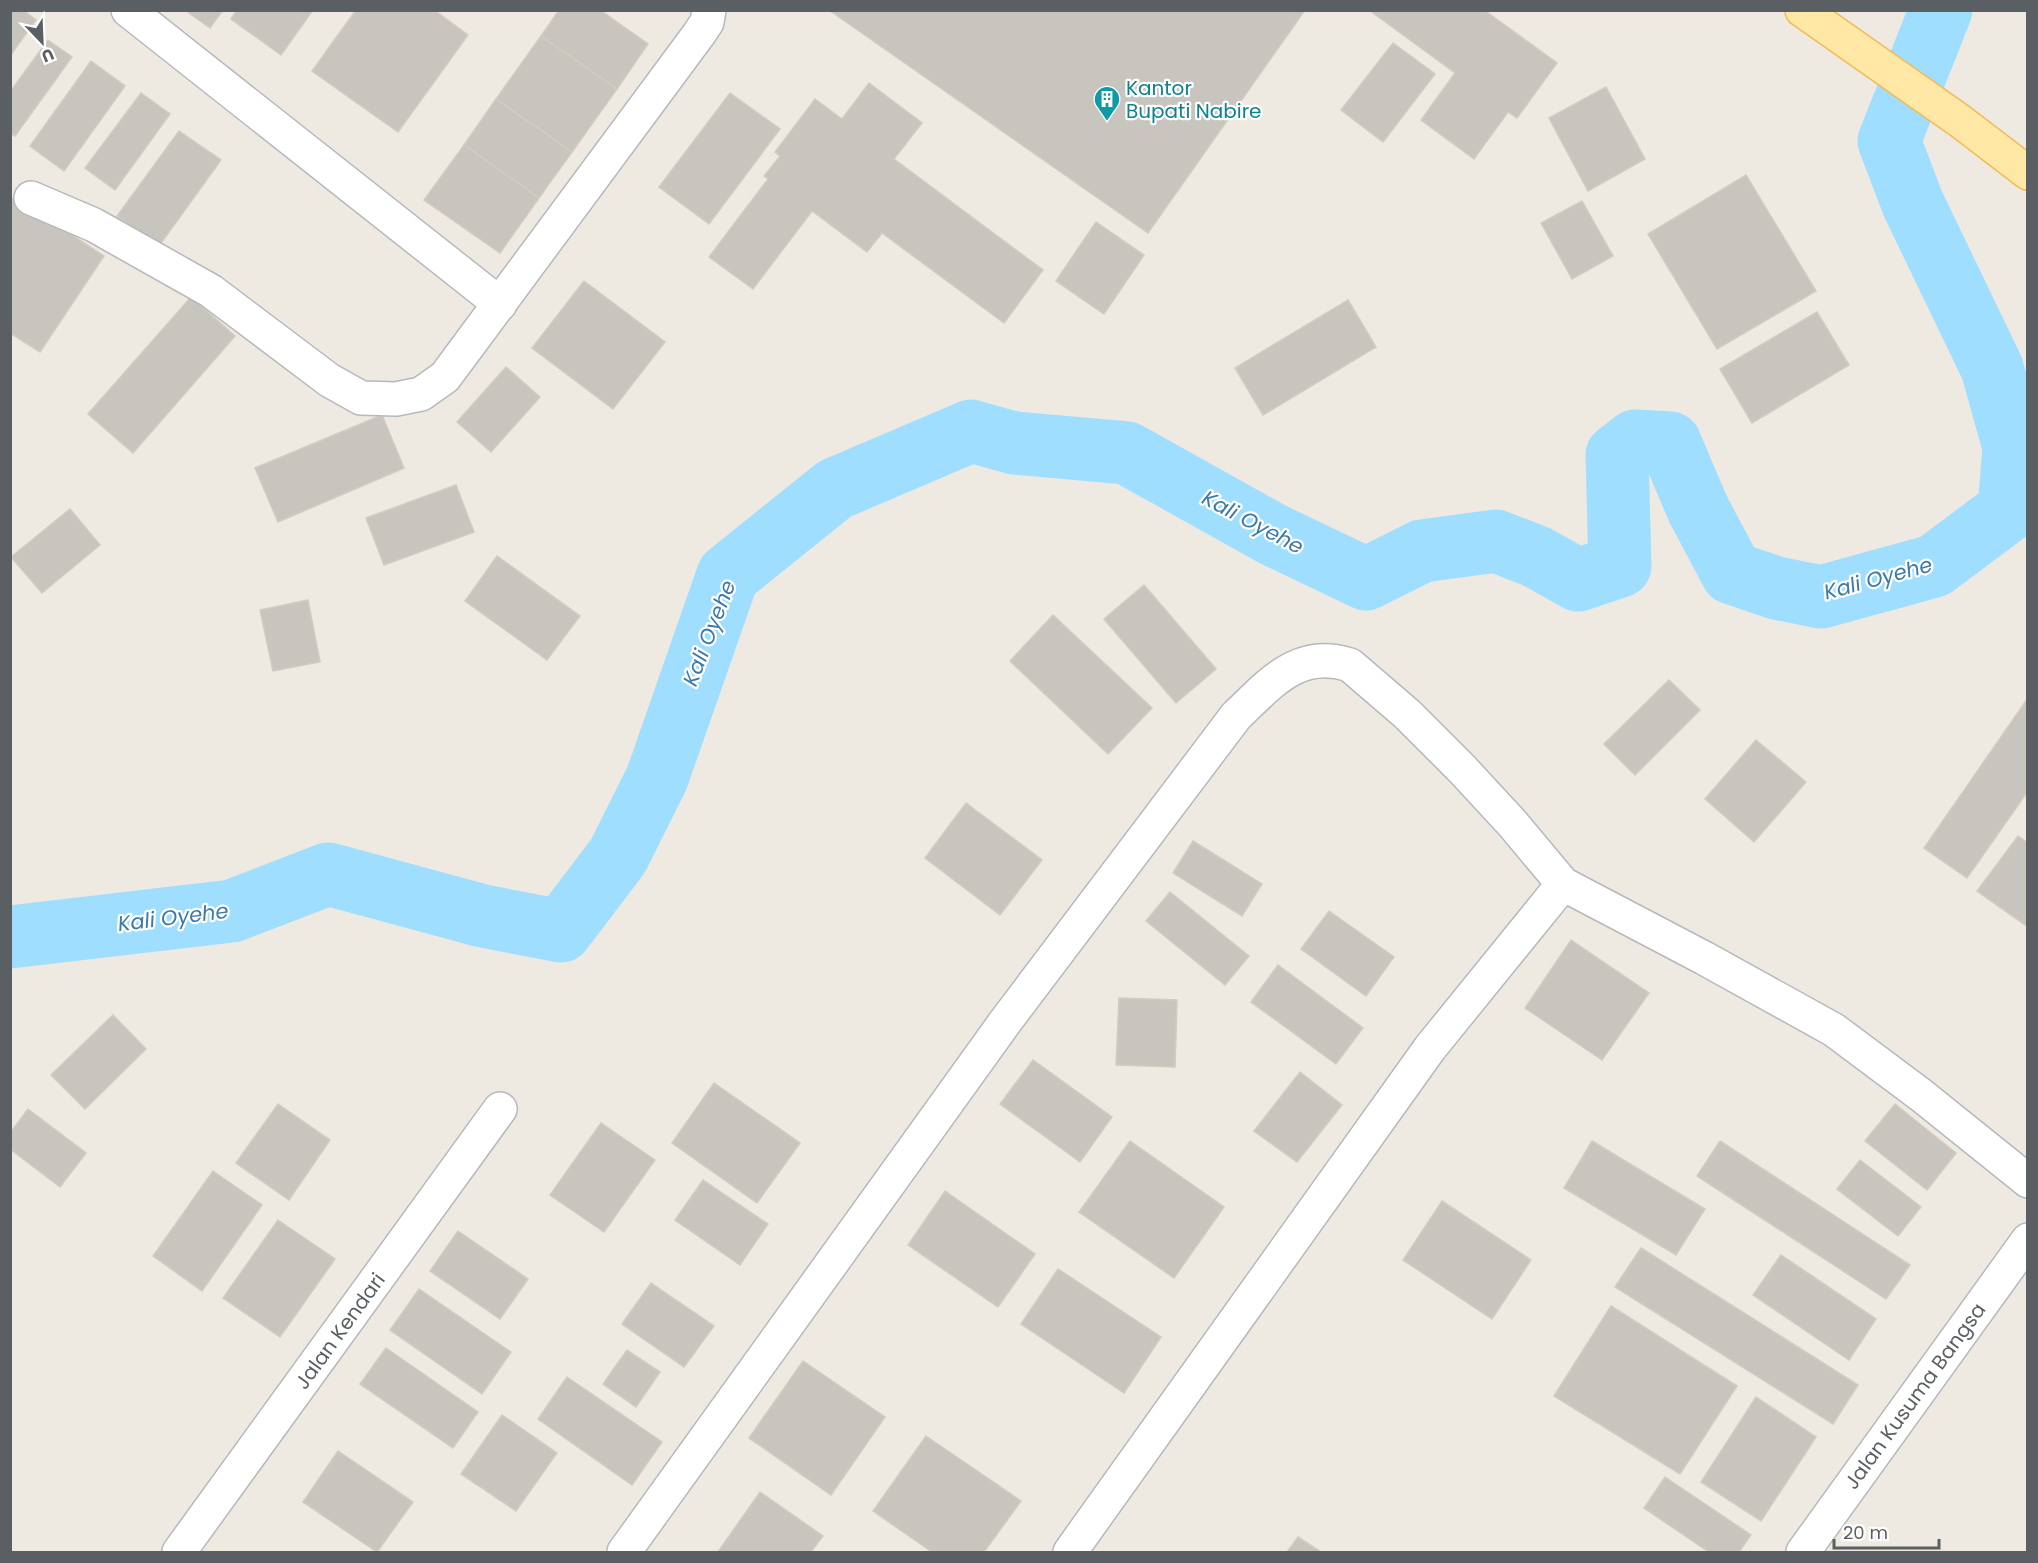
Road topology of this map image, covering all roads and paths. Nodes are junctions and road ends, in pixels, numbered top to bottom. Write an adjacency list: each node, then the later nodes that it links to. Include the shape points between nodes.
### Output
1 (128, 10): 6 (street)
2 (708, 10): 6 (street, via 707,22 699,34)
3 (1803, 10): 4 (main road)
4 (2028, 174)
5 (31, 198): 6 (street, via 94,225 211,291 329,380 361,398 396,399 421,394 445,376)
6 (500, 304)
7 (1563, 884): 9 (street, via 1834,1030); 12 (street, via 1463,770 1350,665 1320,660 1280,674 1236,716 1005,1022); 13 (street, via 1430,1048)
8 (500, 1109): 11 (street, Jalan Kendari)
9 (2028, 1181)
10 (2028, 1240): 14 (street, Jalan Kusuma Bangsa)
11 (179, 1552)
12 (624, 1552)
13 (1070, 1552)
14 (1803, 1552)

